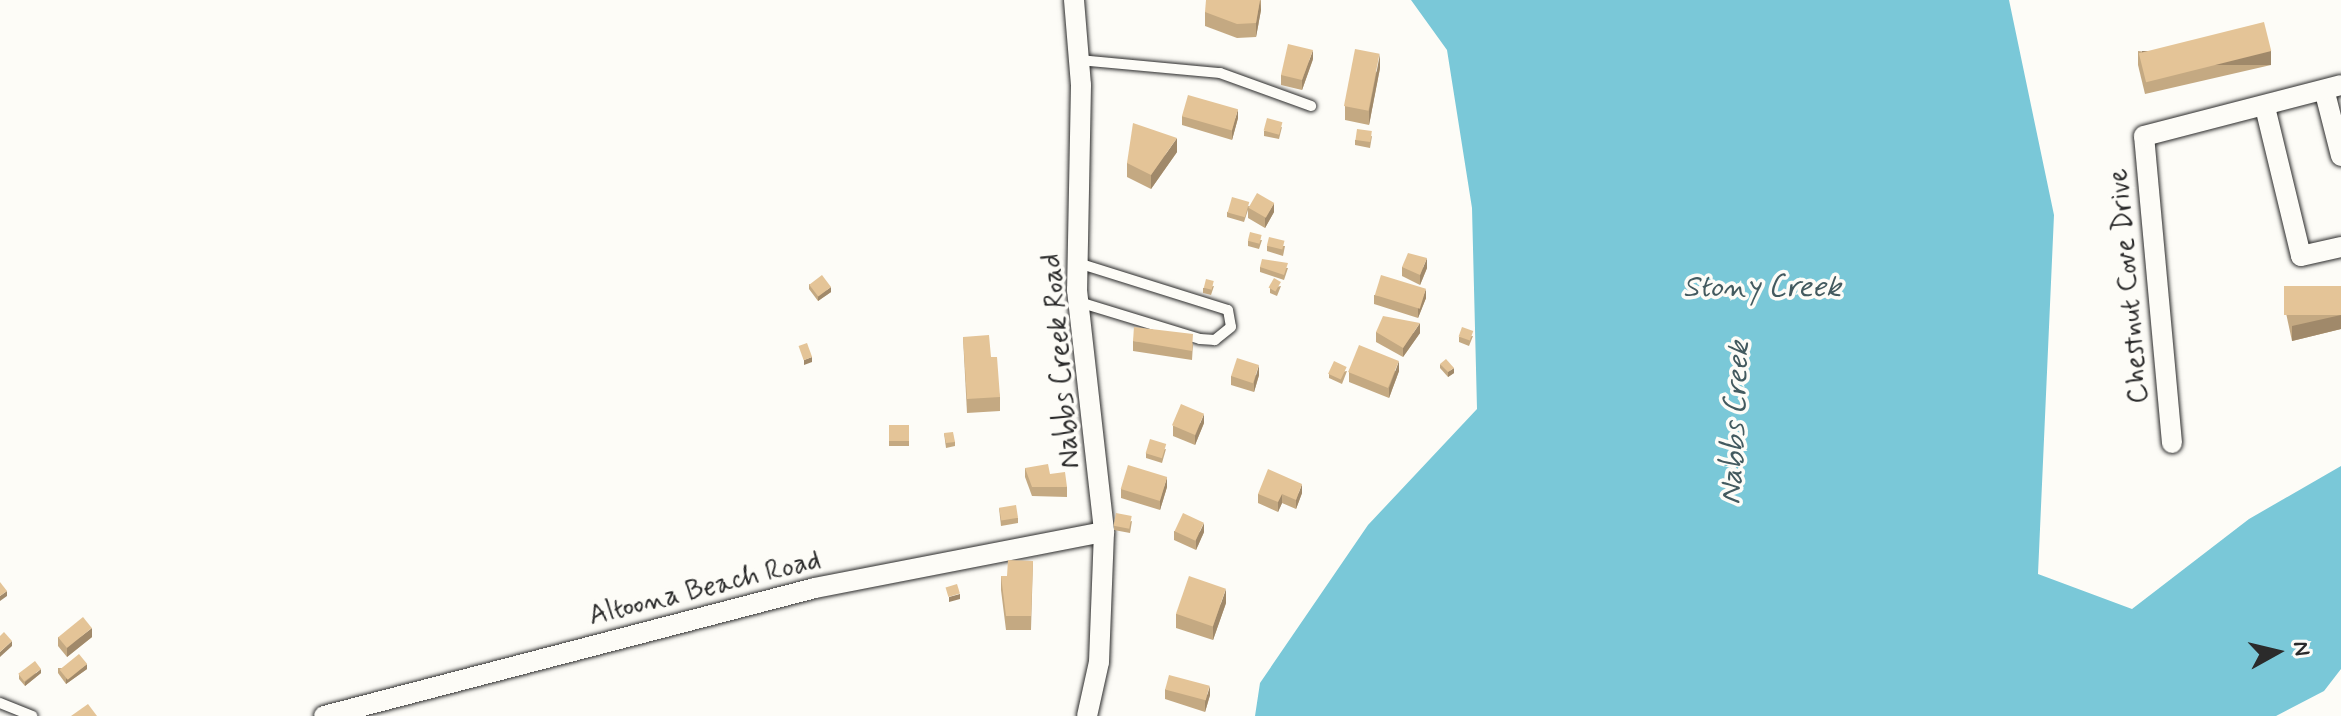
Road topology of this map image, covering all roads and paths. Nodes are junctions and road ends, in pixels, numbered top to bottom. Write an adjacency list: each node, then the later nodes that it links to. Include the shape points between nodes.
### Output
1 (1074, 0): 2 (street, Nabbs Creek Road)
2 (1079, 60): 4 (lane, via 1220,73); 8 (street, Nabbs Creek Road)
3 (2333, 89): 5 (street, Chestnut Cove Drive); 6 (street)
4 (1311, 106)
5 (2265, 107): 7 (street, via 2301,256); 10 (street, Chestnut Cove Drive, via 2144,136)
6 (2341, 156)
7 (2341, 247)
8 (1078, 263): 9 (street, Nabbs Creek Road); 9 (lane, via 1228,310 1231,327 1215,340 1200,339)
9 (1079, 302): 11 (street, Nabbs Creek Road)
10 (2172, 443)
11 (1104, 532): 14 (street, Altoona Beach Road, via 815,588); 15 (street, Nabbs Creek Road, via 1099,662)
12 (0, 703): 13 (lane)
13 (32, 716)
14 (324, 716)
15 (1087, 716)

